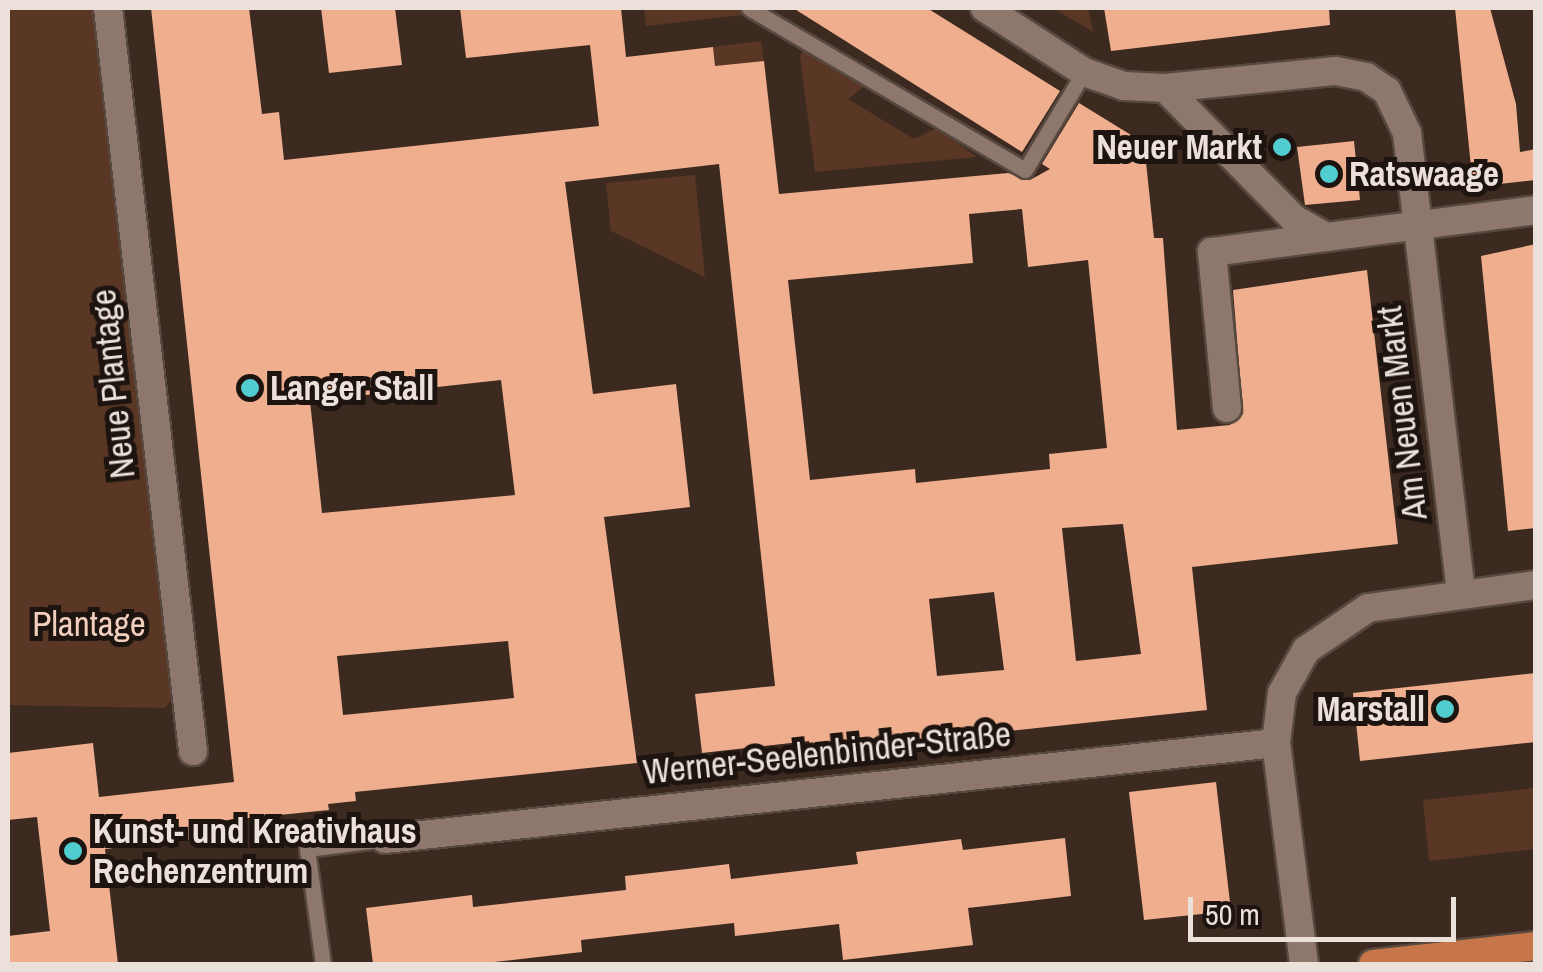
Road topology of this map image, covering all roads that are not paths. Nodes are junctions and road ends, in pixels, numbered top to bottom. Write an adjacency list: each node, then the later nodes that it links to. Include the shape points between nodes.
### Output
1 (108, 8): 13 (street, Neue Plantage)
2 (750, 8): 4 (lane, via 1025,170)
3 (985, 8): 4 (street, Am Neuen Markt)
4 (1084, 72): 5 (street, Am Neuen Markt, via 1124,86)
5 (1165, 88): 7 (street, Am Neuen Markt, via 1336,71 1377,83 1403,117); 8 (street, via 1294,220)
6 (1536, 210): 7 (street)
7 (1418, 226): 8 (street); 11 (street, Am Neuen Markt)
8 (1326, 237): 9 (street, via 1212,252)
9 (1226, 408)
10 (1536, 585): 11 (street)
11 (1461, 592): 12 (street, via 1368,608 1335,626 1306,650 1282,692)
12 (1276, 742): 14 (street, Werner-Seelenbinder-Straße); 17 (street)
13 (193, 751)
14 (385, 839): 16 (lane, via 307,849)
15 (1536, 946): 18 (main road)
16 (323, 964)
17 (1304, 964)
18 (1372, 964)

